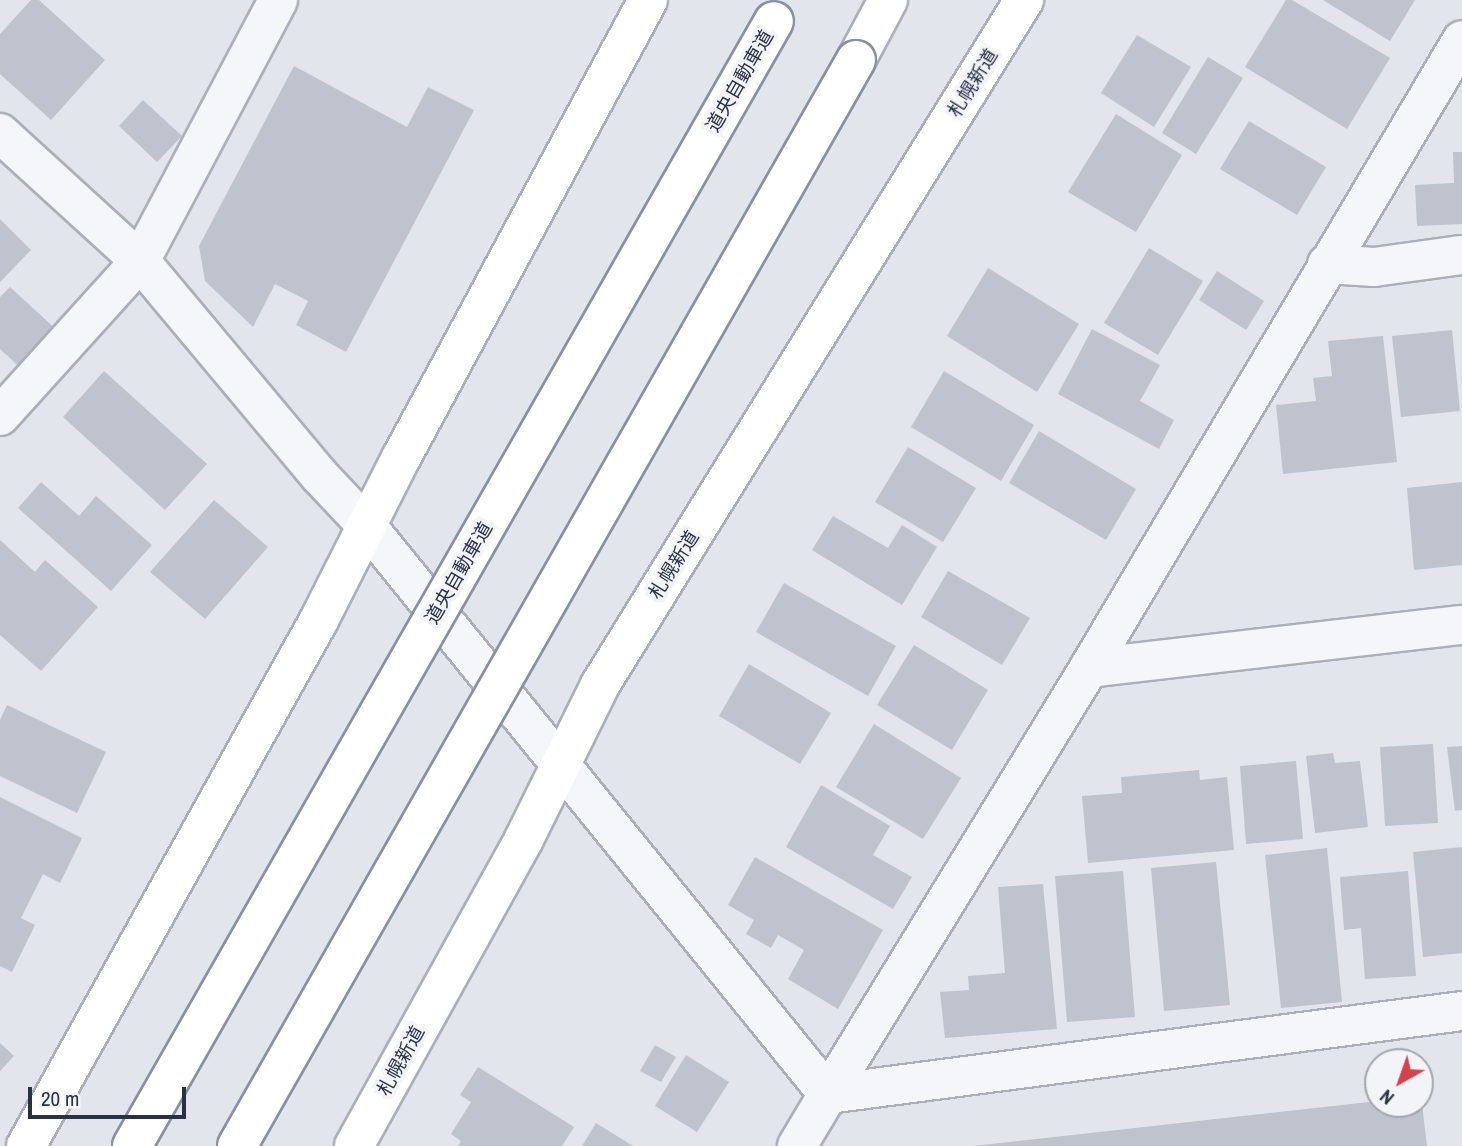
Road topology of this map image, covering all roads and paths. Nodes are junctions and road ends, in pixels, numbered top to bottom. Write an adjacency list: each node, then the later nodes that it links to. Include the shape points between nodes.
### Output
1 (278, 0): 11 (street)
2 (648, 0): 8 (highway)
3 (670, 0): 8 (highway)
4 (785, 0): 21 (highway, 道央自動車道, bridge)
5 (888, 0): 22 (highway, bridge)
6 (1024, 0): 17 (highway, 札幌新道, via 607,673)
7 (1462, 40): 12 (street)
8 (602, 87): 14 (highway)
9 (0, 133): 11 (street)
10 (1462, 255): 12 (street, via 1374,267)
11 (140, 261): 13 (street); 14 (street)
12 (1327, 264): 16 (street)
13 (0, 416)
14 (366, 526): 17 (street); 20 (highway)
15 (1462, 625): 16 (street)
16 (1089, 668): 19 (street)
17 (561, 766): 19 (street); 23 (highway, 札幌新道)
18 (1462, 1011): 19 (street)
19 (828, 1094): 24 (street)
20 (26, 1146)
21 (132, 1146)
22 (237, 1146)
23 (354, 1146)
24 (797, 1146)

